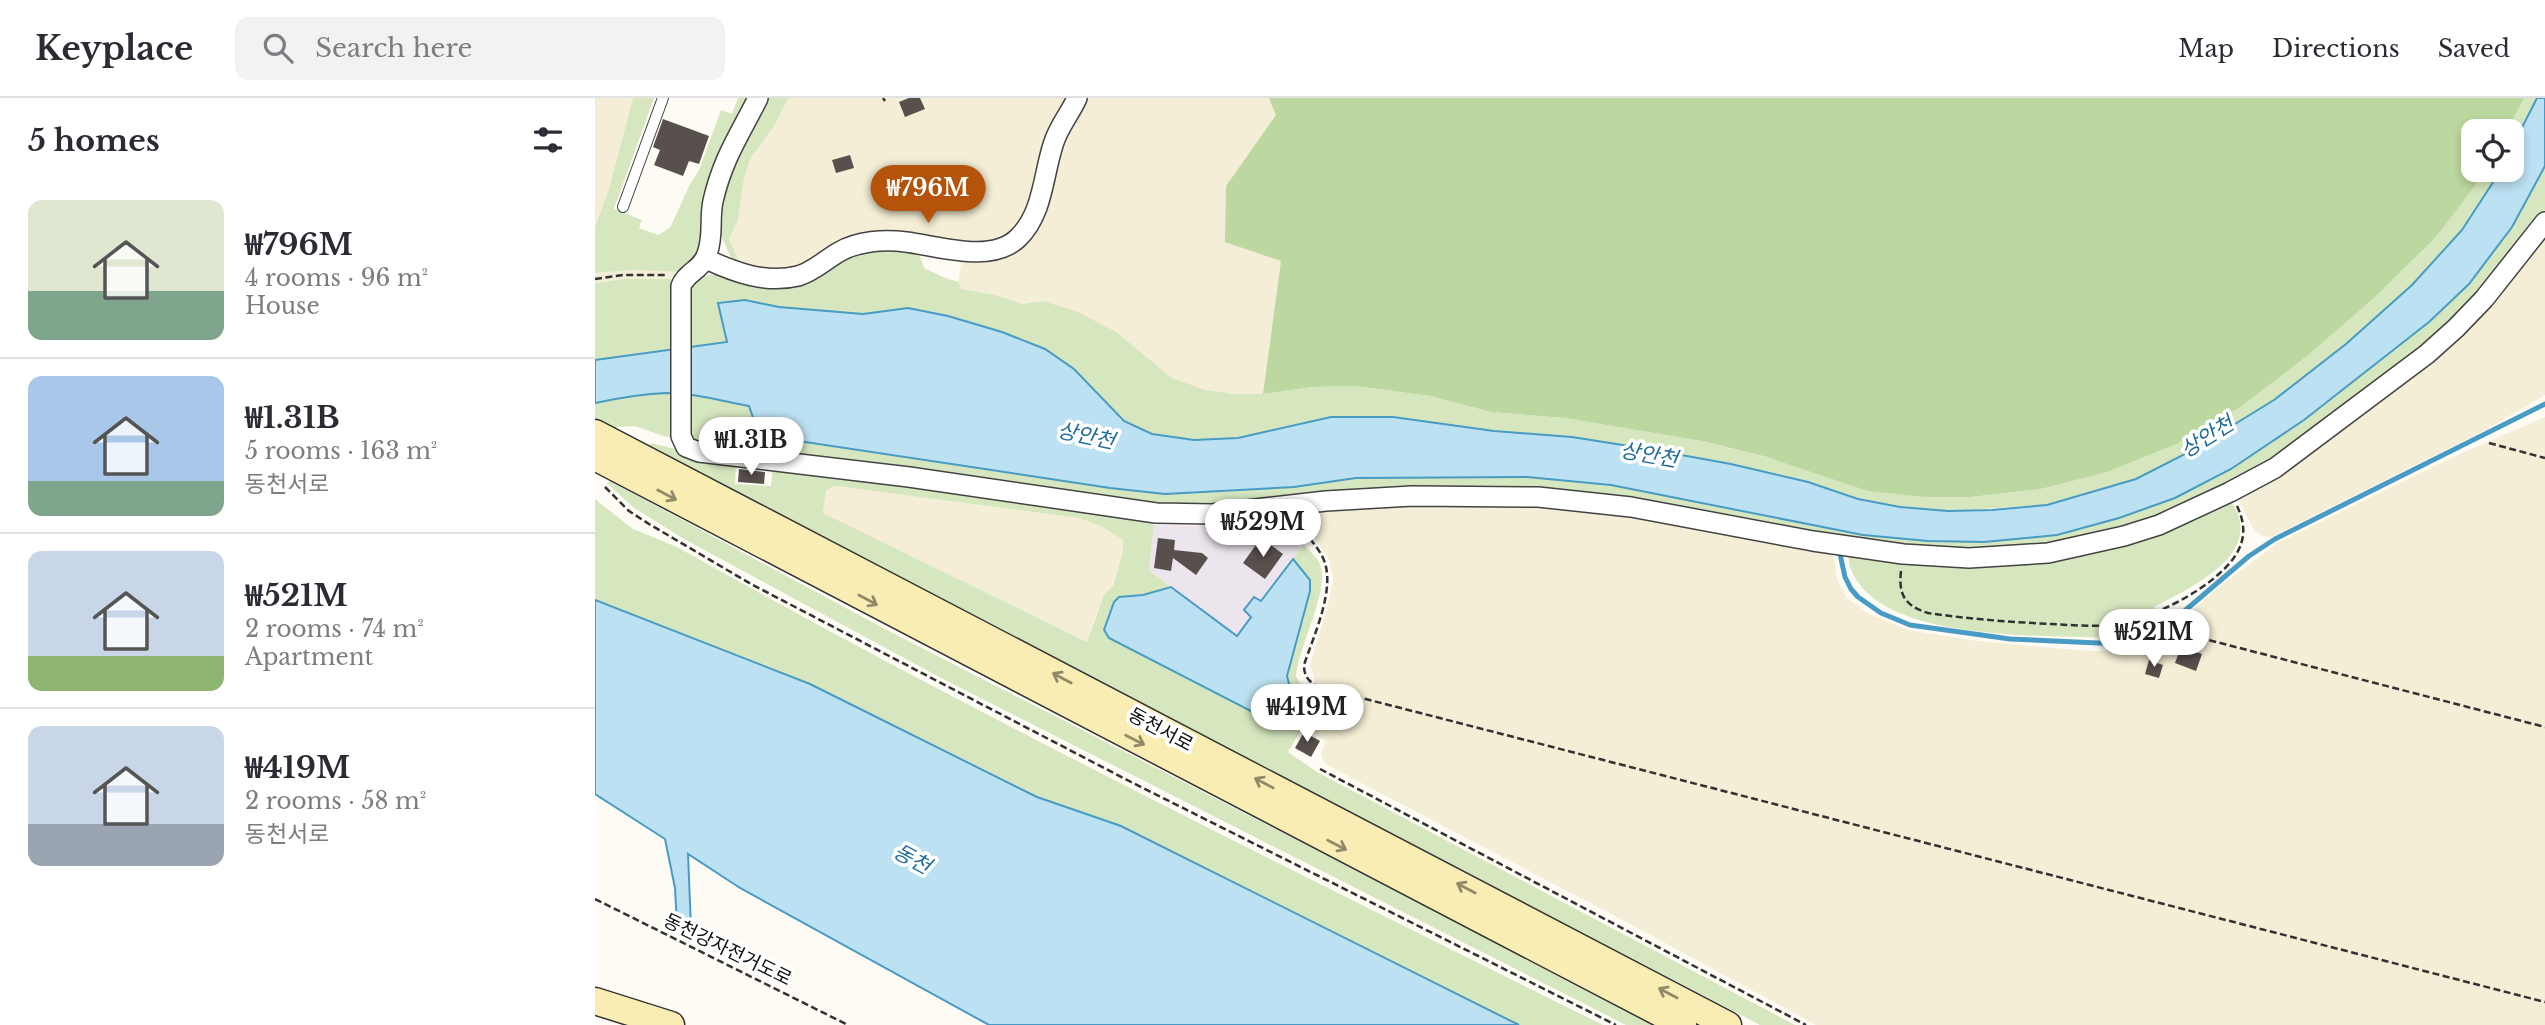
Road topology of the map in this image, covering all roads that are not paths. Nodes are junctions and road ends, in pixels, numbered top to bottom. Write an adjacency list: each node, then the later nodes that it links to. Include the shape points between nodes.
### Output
1 (663, 98): 4 (lane)
2 (758, 98): 6 (street, via 721,171)
3 (1077, 98): 6 (street, via 1058,131 1034,215 1019,237 1001,250 879,242 852,246 796,277 775,278 738,273)
4 (623, 207)
5 (2545, 222): 6 (street, via 2484,299 2427,354 2275,468 2159,525 2088,545 1969,558 1813,541 1572,500 1376,497 1212,514 1123,509 699,452 686,447 681,436 683,285)
6 (706, 258)
7 (595, 433): 12 (main road, 동천서로, one-way to 7)
8 (600, 467): 11 (main road, 동천서로, one-way to 11)
9 (595, 1001): 10 (main road)
10 (671, 1025)
11 (1683, 1025)
12 (1728, 1025)

